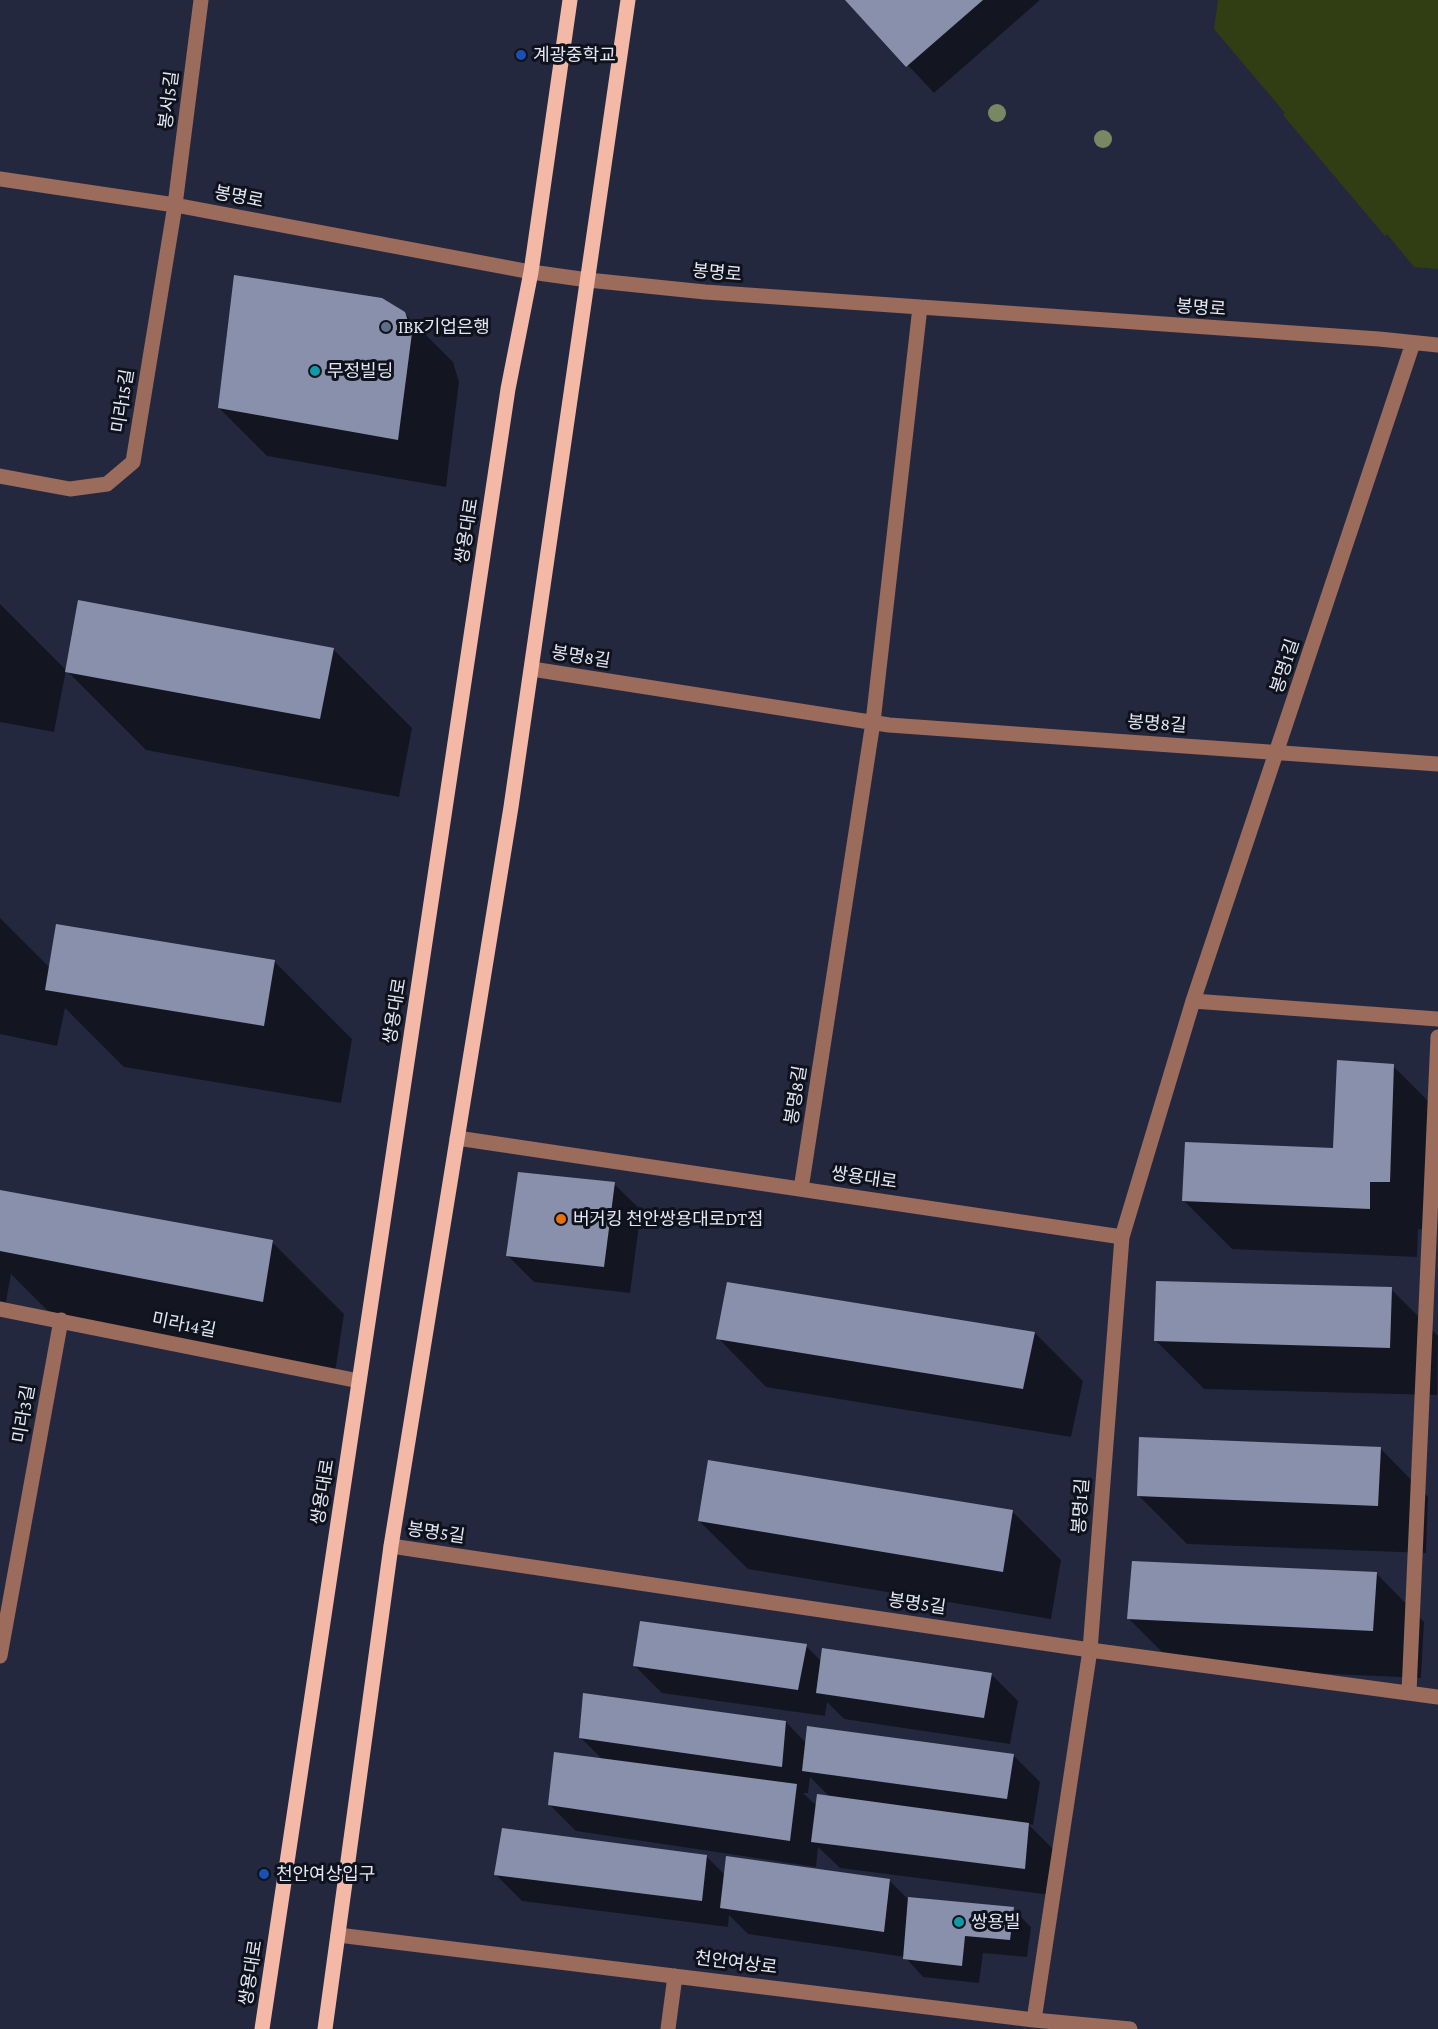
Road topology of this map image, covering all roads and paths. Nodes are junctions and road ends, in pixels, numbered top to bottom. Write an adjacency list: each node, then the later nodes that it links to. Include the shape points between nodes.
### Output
1 (201, 0): 5 (street, 봉서5길)
2 (570, 0): 6 (main road, 쌍용대로)
3 (628, 0): 7 (main road)
4 (0, 179): 5 (street, 봉명로)
5 (175, 205): 6 (street, 봉명로); 11 (street, 미라15길, via 133,462 108,484 70,489)
6 (531, 272): 7 (street, 봉명로); 24 (main road, 쌍용대로, via 508,389)
7 (588, 280): 8 (street, 봉명로); 12 (main road)
8 (920, 308): 9 (street, 봉명로); 13 (street, 봉명8길)
9 (1413, 343): 10 (street, 봉명로); 14 (street, 봉명1길)
10 (1438, 345)
11 (0, 476)
12 (531, 669): 13 (street, 봉명8길); 19 (main road)
13 (873, 722): 14 (street, 봉명8길); 20 (street, 봉명8길)
14 (1277, 752): 15 (street, 봉명8길); 16 (street, 봉명1길)
15 (1438, 764)
16 (1193, 1001): 17 (street); 21 (street, 봉명1길)
17 (1438, 1019)
18 (1438, 1037): 29 (street)
19 (458, 1138): 20 (street, 쌍용대로); 25 (main road)
20 (801, 1189): 21 (street, 쌍용대로)
21 (1122, 1237): 27 (street, 봉명1길)
22 (0, 1309): 23 (street, 미라14길)
23 (61, 1320): 24 (street, 미라14길); 26 (street, 미라3길)
24 (359, 1381): 35 (main road, 쌍용대로)
25 (391, 1546): 27 (street, 봉명5길); 31 (main road)
26 (6, 1594): 28 (street, 미라3길)
27 (1090, 1650): 29 (street, 봉명5길); 33 (street, 봉명1길)
28 (0, 1656)
29 (1409, 1692): 30 (street, 봉명5길)
30 (1438, 1697)
31 (338, 1935): 32 (street, 천안여상로); 36 (main road)
32 (675, 1976): 34 (street, 천안여상로); 37 (street)
33 (1034, 2020): 34 (street, 천안여상로); 38 (street, 천안여상로)
34 (1003, 2023)
35 (262, 2029)
36 (325, 2029)
37 (668, 2029)
38 (1130, 2029)

